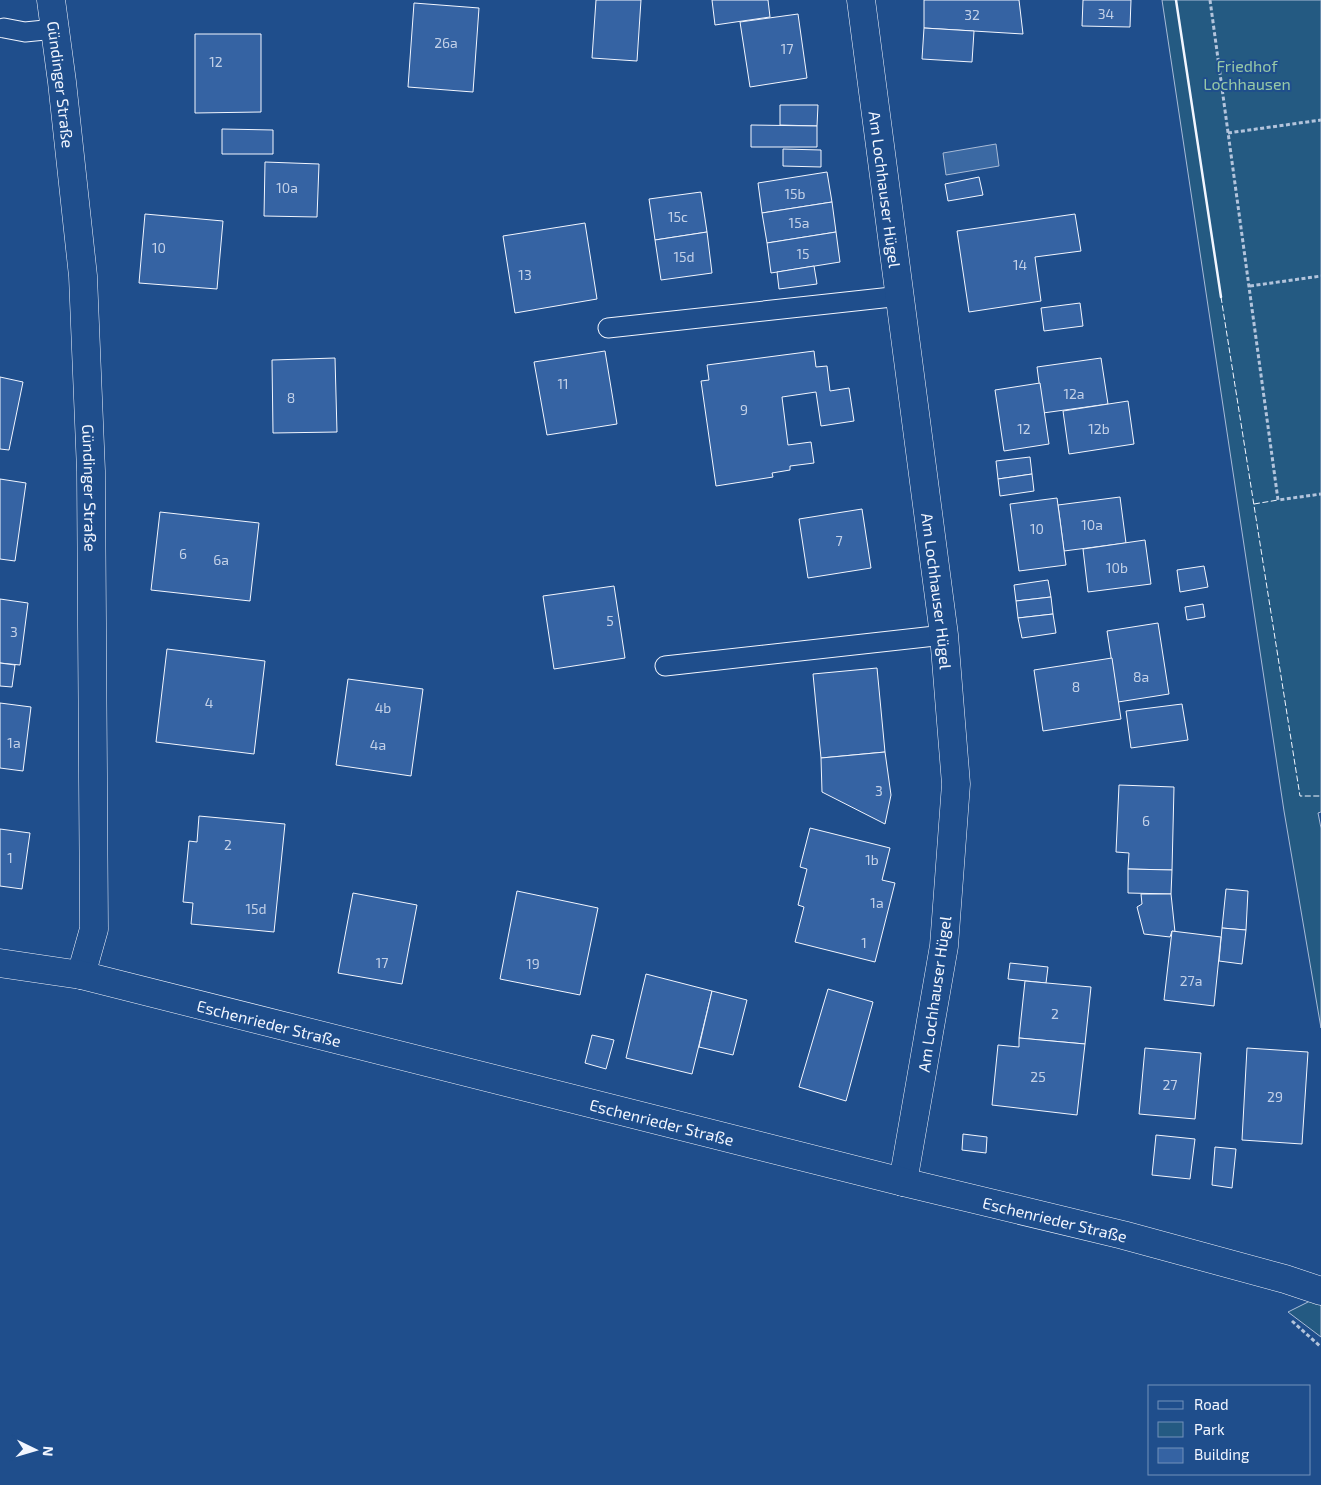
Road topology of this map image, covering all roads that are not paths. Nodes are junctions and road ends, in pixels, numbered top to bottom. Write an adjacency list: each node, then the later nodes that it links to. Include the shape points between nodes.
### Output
1 (51, 0): 4 (street, Gündinger Straße)
2 (861, 0): 5 (street, Am Lochhauser Hügel)
3 (4, 28): 4 (lane, via 25,32)
4 (55, 29): 10 (street, Gündinger Straße, via 83,276 91,471 94,930)
5 (901, 296): 6 (lane); 7 (street, Am Lochhauser Hügel)
6 (608, 328)
7 (944, 635): 8 (lane); 11 (street, Am Lochhauser Hügel, via 956,784 944,946)
8 (665, 666)
9 (0, 963): 10 (street, Eschenrieder Straße)
10 (81, 975): 11 (street, Eschenrieder Straße)
11 (903, 1182): 12 (street, Eschenrieder Straße, via 1123,1236)
12 (1321, 1291)

